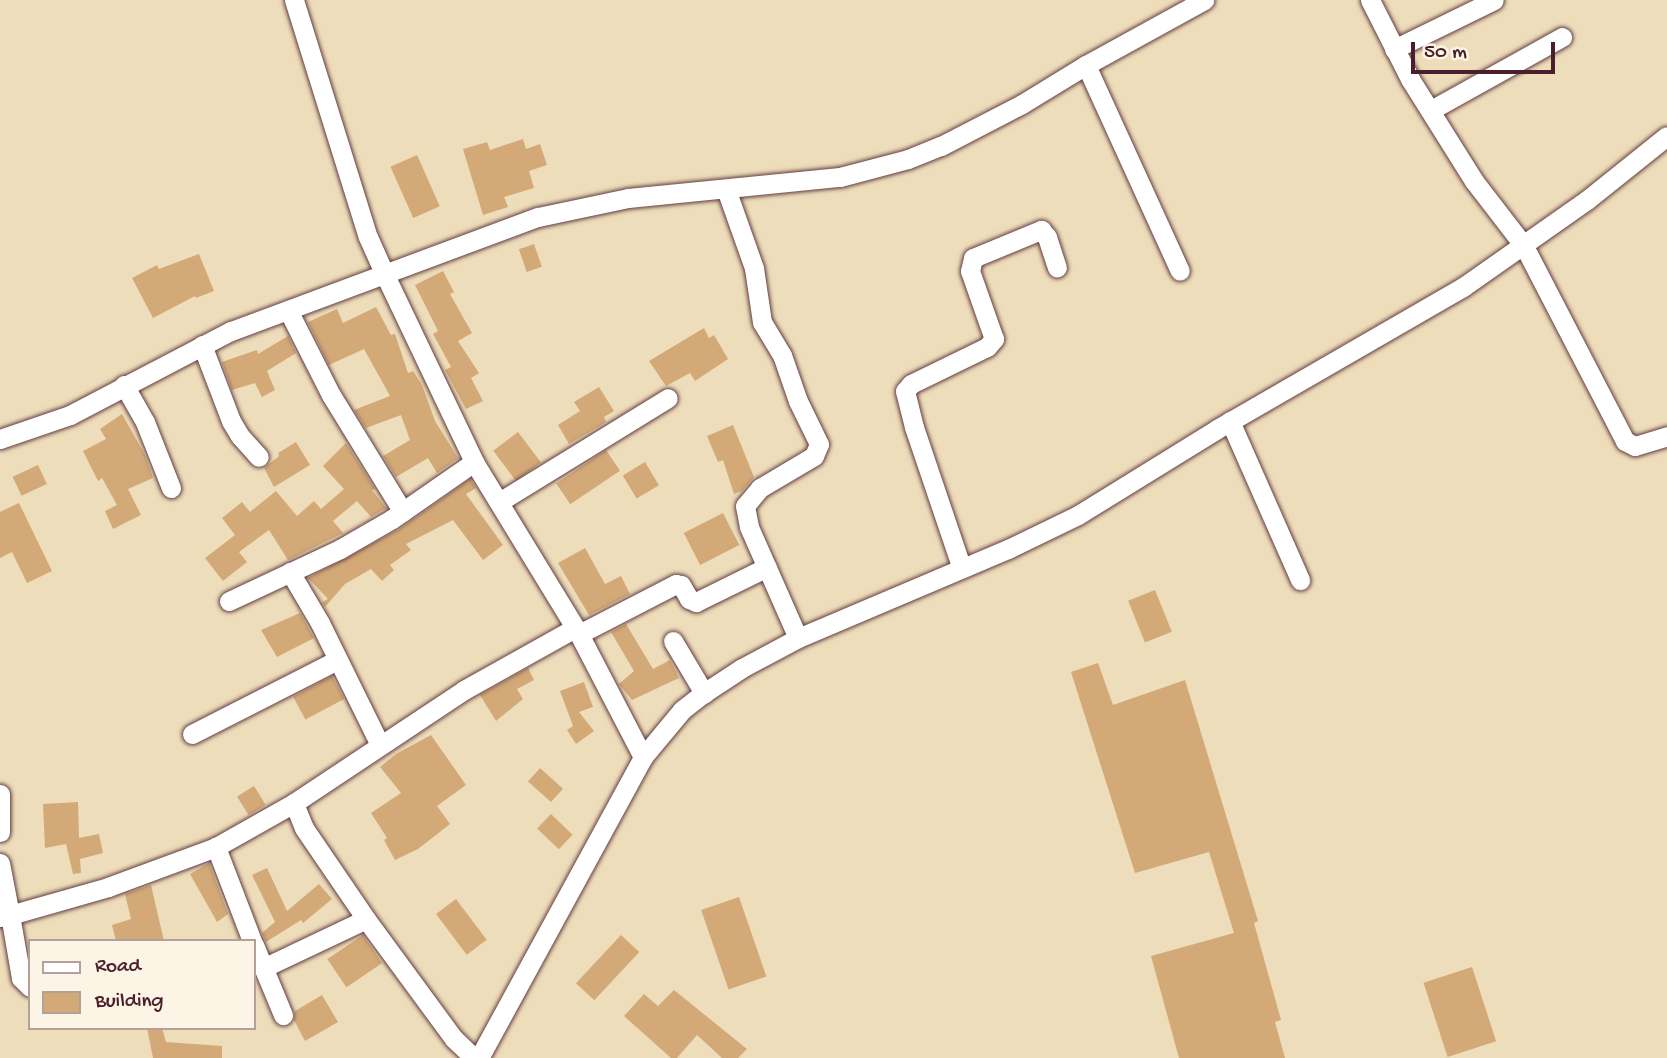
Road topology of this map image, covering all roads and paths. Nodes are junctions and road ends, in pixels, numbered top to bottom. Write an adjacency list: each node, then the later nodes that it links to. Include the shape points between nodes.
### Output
1 (293, 0): 14 (street, via 368,237)
2 (1204, 0): 7 (street)
3 (1370, 0): 6 (street)
4 (1494, 0): 6 (street)
5 (1562, 37): 8 (street)
6 (1394, 49): 8 (street)
7 (1086, 65): 10 (street, via 972,131 908,159 839,177); 13 (street)
8 (1431, 110): 11 (street, via 1474,181)
9 (1667, 136): 11 (street)
10 (726, 189): 14 (street, via 628,198 538,216); 28 (street, via 754,268 762,322 782,355 819,443 814,456 760,488 745,506)
11 (1524, 247): 19 (street, via 1428,308); 20 (street, via 1625,441 1635,446)
12 (1057, 268): 27 (street, via 1041,230 974,258 970,271 995,339 905,391)
13 (1180, 271)
14 (385, 275): 15 (street); 23 (street)
15 (288, 310): 16 (street); 26 (street, via 331,395)
16 (202, 345): 17 (street); 22 (street, via 231,421)
17 (124, 385): 21 (street, via 70,415); 24 (street, via 145,422)
18 (668, 398): 25 (street)
19 (1230, 421): 27 (street, via 1078,515); 30 (street)
20 (1667, 436)
21 (0, 439)
22 (259, 457)
23 (474, 461): 25 (street); 26 (street)
24 (171, 488)
25 (499, 502): 32 (street)
26 (403, 512): 29 (street)
27 (961, 566): 33 (street)
28 (767, 567): 32 (street, via 695,602 676,584); 33 (street)
29 (290, 572): 31 (street); 35 (street)
30 (1300, 580)
31 (229, 601)
32 (577, 631): 38 (street, via 505,665); 39 (street)
33 (798, 638): 36 (street)
34 (673, 641): 36 (street)
35 (337, 660): 37 (street); 38 (street)
36 (704, 694): 39 (street, via 682,710)
37 (192, 734)
38 (380, 745): 41 (street)
39 (643, 757): 52 (street)
40 (0, 794): 42 (street)
41 (294, 803): 43 (street); 46 (street, via 311,839)
42 (1, 823)
43 (216, 847): 45 (street, via 108,887); 47 (street)
44 (0, 863): 45 (street)
45 (5, 916): 50 (street, via 20,978)
46 (366, 919): 49 (street); 52 (street, via 454,1039)
47 (251, 939)
48 (256, 950): 49 (street)
49 (263, 968): 51 (street)
50 (28, 985)
51 (283, 1015)
52 (476, 1058)

